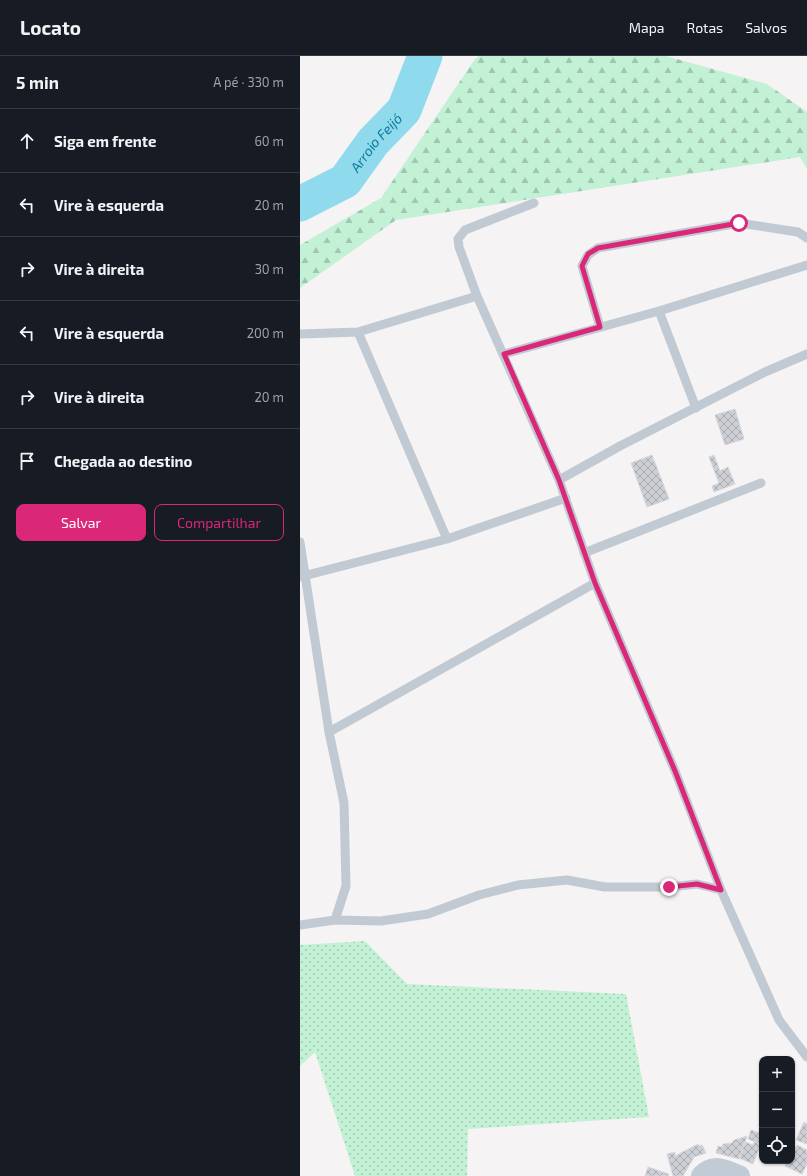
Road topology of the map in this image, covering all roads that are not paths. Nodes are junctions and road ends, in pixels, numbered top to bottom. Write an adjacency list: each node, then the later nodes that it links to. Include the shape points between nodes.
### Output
1 (534, 203): 4 (lane, via 465,230 461,234 458,239 459,247)
2 (807, 238): 6 (lane, via 798,232 739,223 598,248 588,254 582,266)
3 (807, 264): 5 (lane)
4 (477, 296): 7 (lane); 9 (lane)
5 (659, 310): 6 (lane); 11 (lane)
6 (600, 327): 9 (lane)
7 (358, 332): 8 (lane); 15 (lane)
8 (300, 334)
9 (504, 354): 12 (lane)
10 (807, 354): 11 (lane, via 765,372)
11 (696, 408): 12 (lane)
12 (559, 480): 14 (lane)
13 (761, 483): 17 (lane)
14 (566, 498): 15 (lane); 17 (lane)
15 (447, 539): 18 (lane)
16 (300, 542): 18 (lane)
17 (584, 553): 19 (lane)
18 (302, 577): 20 (lane)
19 (595, 583): 20 (lane); 21 (lane, via 675,771)
20 (329, 732): 22 (lane, via 344,803 346,886)
21 (721, 890): 22 (lane, via 697,884 669,887 605,887 567,880 518,885 479,895 428,914 382,921); 24 (lane, via 779,1020)
22 (335, 920): 23 (lane)
23 (300, 925)
24 (807, 1057)
25 (705, 1173): 26 (street, via 715,1168)
26 (739, 1176)

